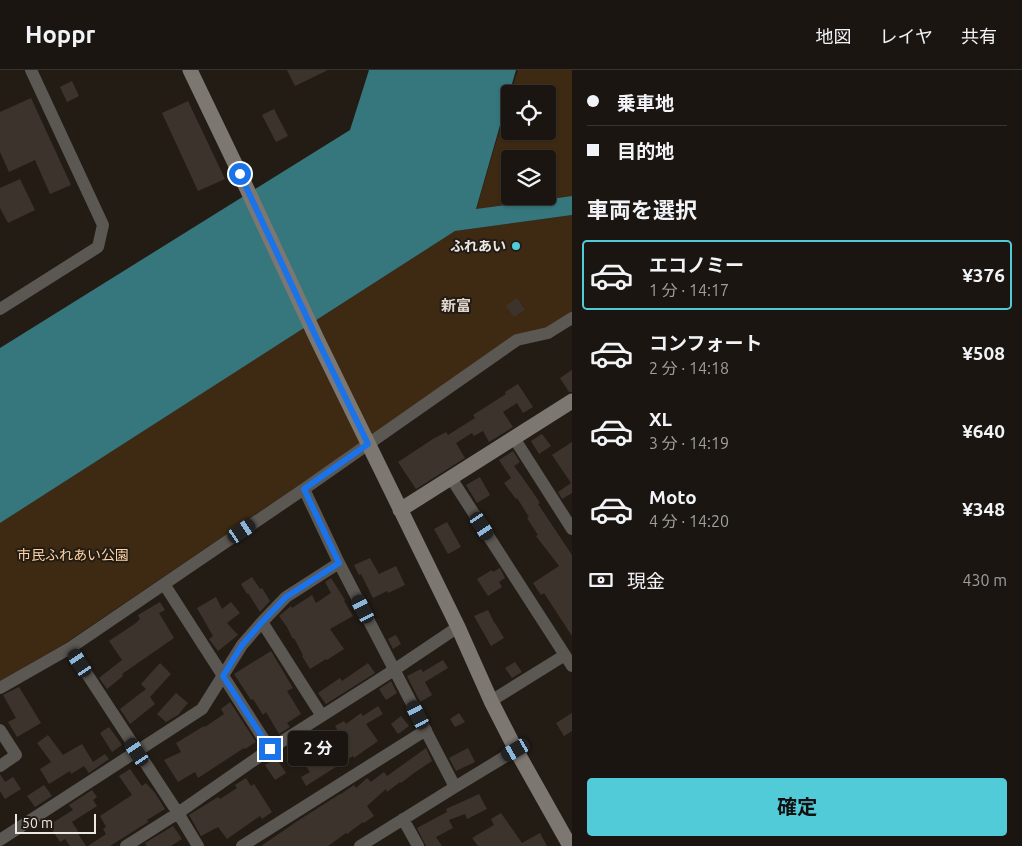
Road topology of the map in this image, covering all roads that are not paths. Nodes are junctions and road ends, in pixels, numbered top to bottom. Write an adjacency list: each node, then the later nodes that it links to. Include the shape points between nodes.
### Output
1 (31, 70): 3 (street, via 103,225 98,247)
2 (190, 70): 7 (street)
3 (0, 309)
4 (572, 318): 7 (street, via 548,333 517,340)
5 (572, 401): 6 (street)
6 (514, 438): 8 (street); 11 (street)
7 (368, 444): 9 (street); 10 (street)
8 (451, 478): 10 (street); 17 (street)
9 (304, 489): 12 (street); 13 (street)
10 (400, 510): 15 (street)
11 (572, 529)
12 (339, 563): 14 (street, via 286,597); 18 (street)
13 (164, 584): 16 (street); 19 (street)
14 (262, 622): 19 (street, via 242,645); 22 (street)
15 (458, 628): 18 (street); 21 (street)
16 (70, 648): 20 (street); 27 (street)
17 (568, 661): 21 (street)
18 (394, 670): 22 (street); 24 (street)
19 (223, 676): 25 (street); 27 (street, via 202,709)
20 (0, 688)
21 (490, 700): 26 (street)
22 (322, 716): 25 (street)
23 (0, 730): 28 (street, via 16,755)
24 (426, 730): 29 (street); 35 (street)
25 (270, 749): 30 (street)
26 (516, 750): 29 (street); 38 (street)
27 (137, 752): 30 (street); 32 (street)
28 (0, 766)
29 (455, 787): 31 (street)
30 (178, 813): 33 (street); 34 (street)
31 (403, 819): 36 (street); 37 (street)
32 (0, 840)
33 (126, 846)
34 (198, 846)
35 (242, 846)
36 (360, 846)
37 (418, 846)
38 (570, 846)

